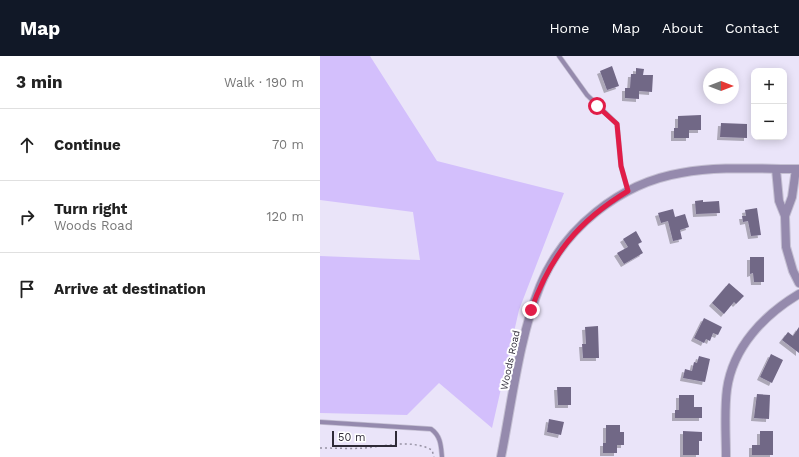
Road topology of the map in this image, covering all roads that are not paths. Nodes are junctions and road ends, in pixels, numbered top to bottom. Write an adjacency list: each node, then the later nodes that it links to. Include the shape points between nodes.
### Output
1 (559, 56): 4 (lane, via 587,95 617,124 621,166)
2 (776, 169): 3 (street, Woods Road); 4 (street, Woods Road, via 680,173); 5 (street, via 779,201)
3 (797, 169): 5 (street, via 792,197)
4 (628, 191): 10 (street, Woods Road, via 600,209 576,231 544,278 531,310)
5 (785, 216): 6 (street, via 786,247)
6 (799, 283)
7 (799, 294): 11 (street, via 762,321 736,359 726,398)
8 (320, 422): 9 (lane, via 431,429 440,440)
9 (442, 457)
10 (501, 457)
11 (726, 457)

